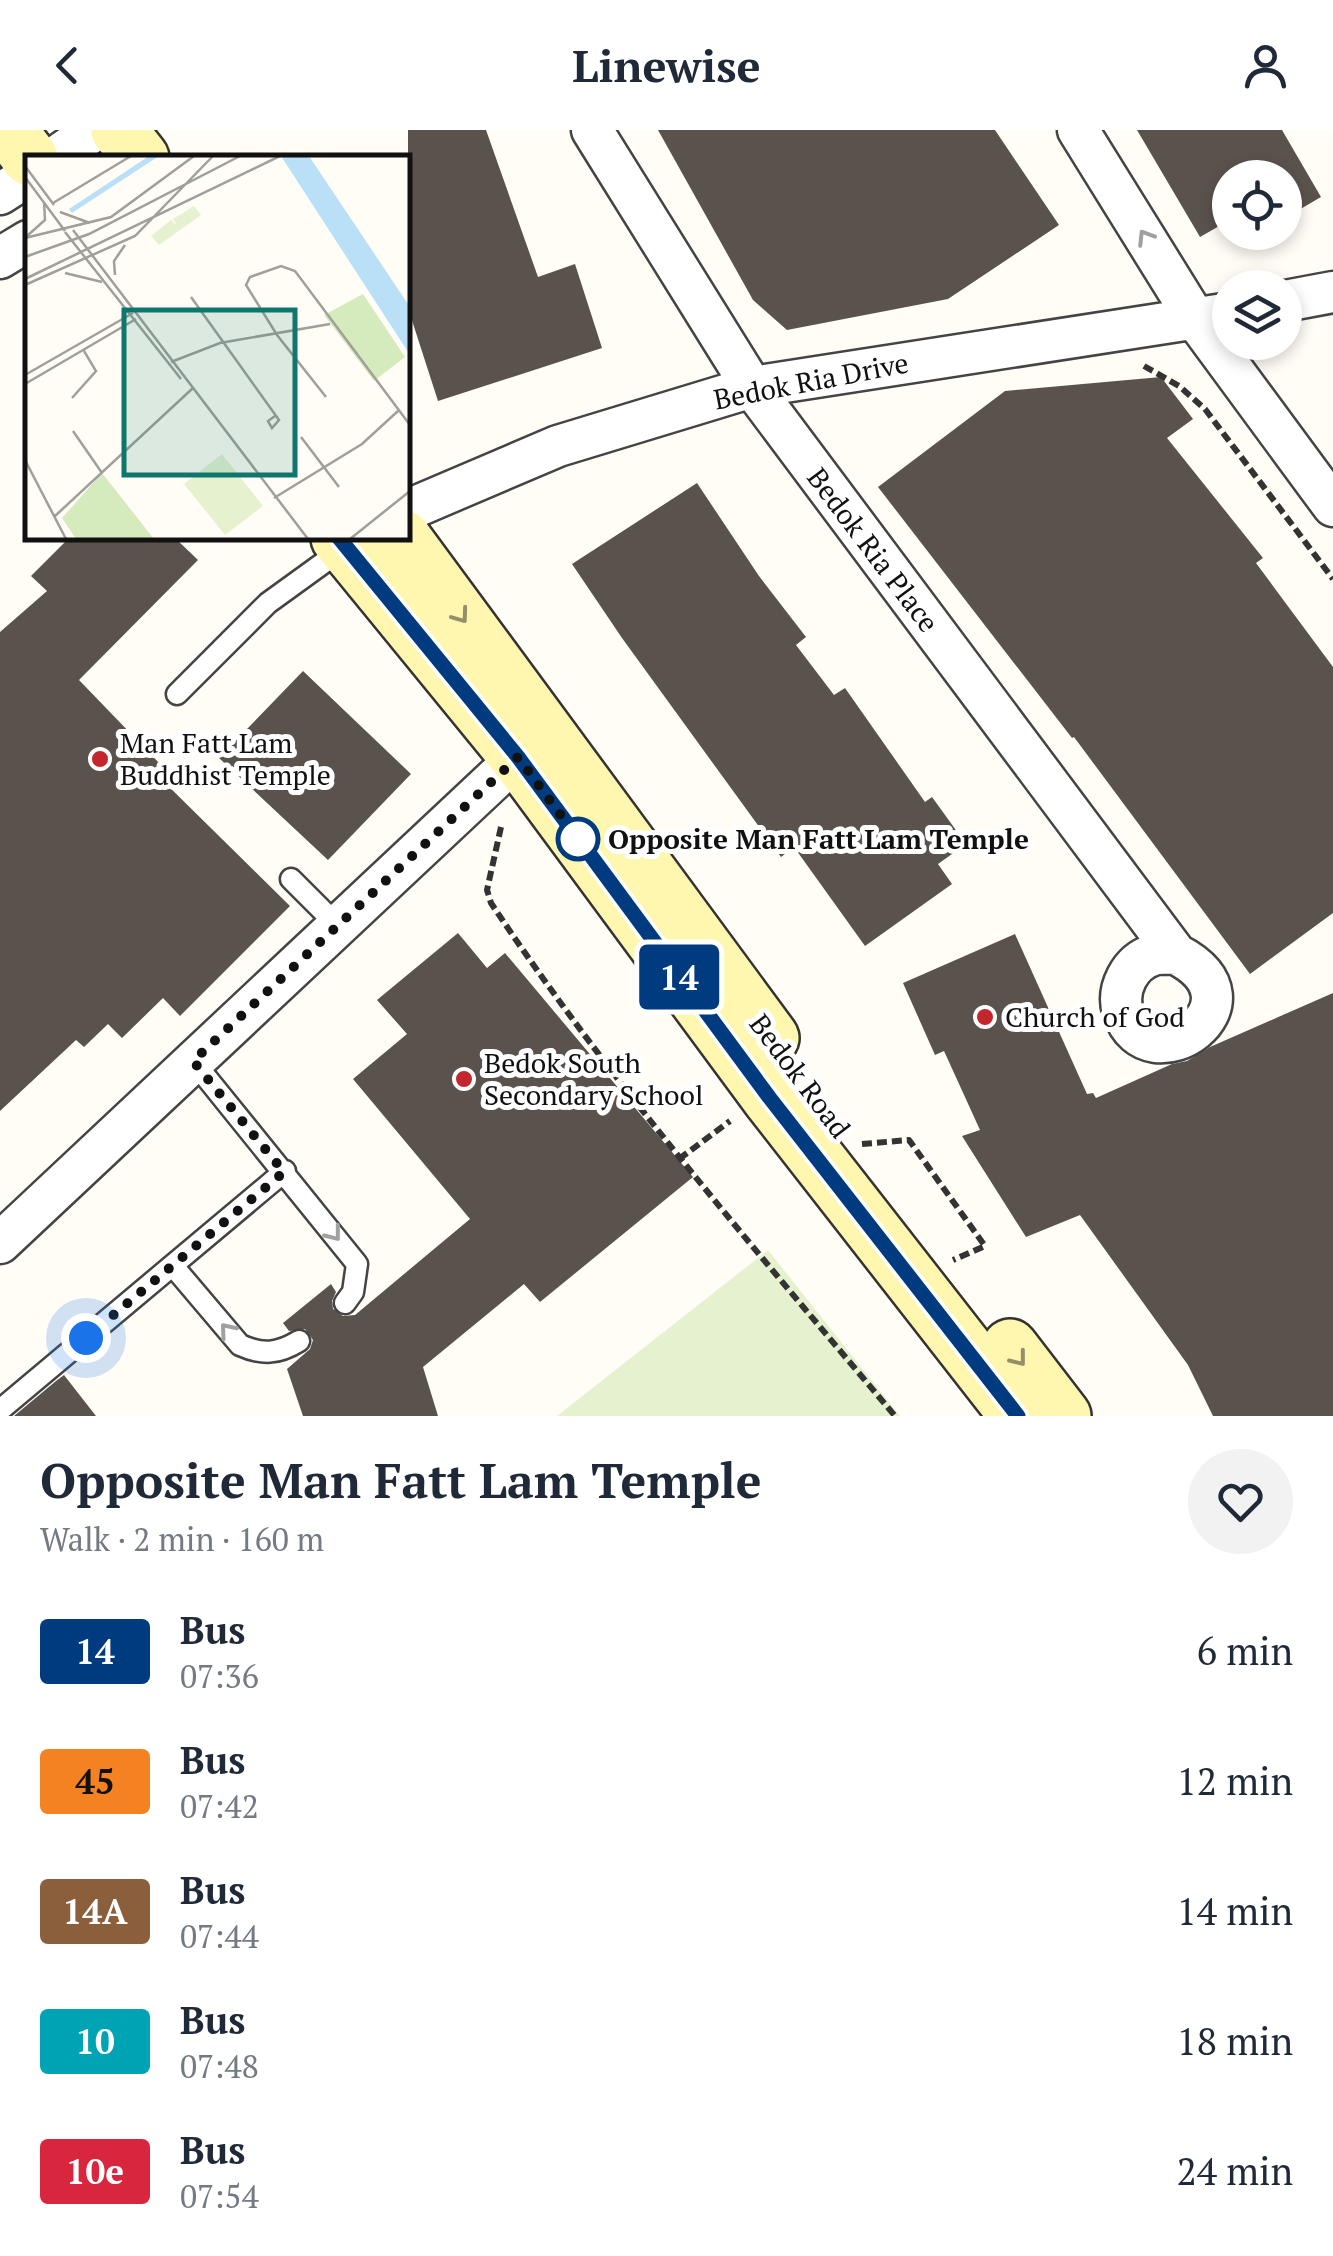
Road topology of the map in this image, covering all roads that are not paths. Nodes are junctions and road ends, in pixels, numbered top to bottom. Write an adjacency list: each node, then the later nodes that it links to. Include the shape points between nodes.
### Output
1 (9, 130): 6 (main road)
2 (95, 130): 7 (street)
3 (119, 130): 8 (main road)
4 (592, 130): 18 (street, Bedok Ria Place)
5 (1078, 130): 15 (street, one-way to 5)
6 (28, 155)
7 (58, 155)
8 (138, 155)
9 (25, 178): 10 (street)
10 (0, 194)
11 (25, 243): 12 (street)
12 (0, 258)
13 (1333, 292): 14 (street)
14 (1302, 298)
15 (1212, 315)
16 (1212, 316): 18 (street, Bedok Ria Drive)
17 (1241, 360): 19 (street)
18 (752, 386): 20 (street, Bedok Ria Drive, via 558,446); 27 (street, Bedok Ria Place)
19 (1333, 506)
20 (410, 509)
21 (404, 540): 24 (main road, Bedok Road, one-way to 24)
22 (348, 541): 23 (lane, via 268,603); 24 (main road, Bedok Road)
23 (177, 694)
24 (521, 754): 26 (street); 35 (main road, Bedok Road, via 769,1097); 36 (main road, Bedok Road, one-way to 36, via 851,1144)
25 (291, 879): 26 (lane)
26 (338, 926): 28 (street)
27 (1176, 954)
28 (193, 1061): 29 (lane); 30 (street)
29 (284, 1172): 31 (lane); 32 (lane, one-way to 32, via 357,1264)
30 (0, 1243)
31 (173, 1266): 33 (lane, one-way to 31, via 270,1353 240,1345); 34 (lane)
32 (345, 1303)
33 (298, 1341)
34 (0, 1410)
35 (1018, 1416)
36 (1063, 1416)

